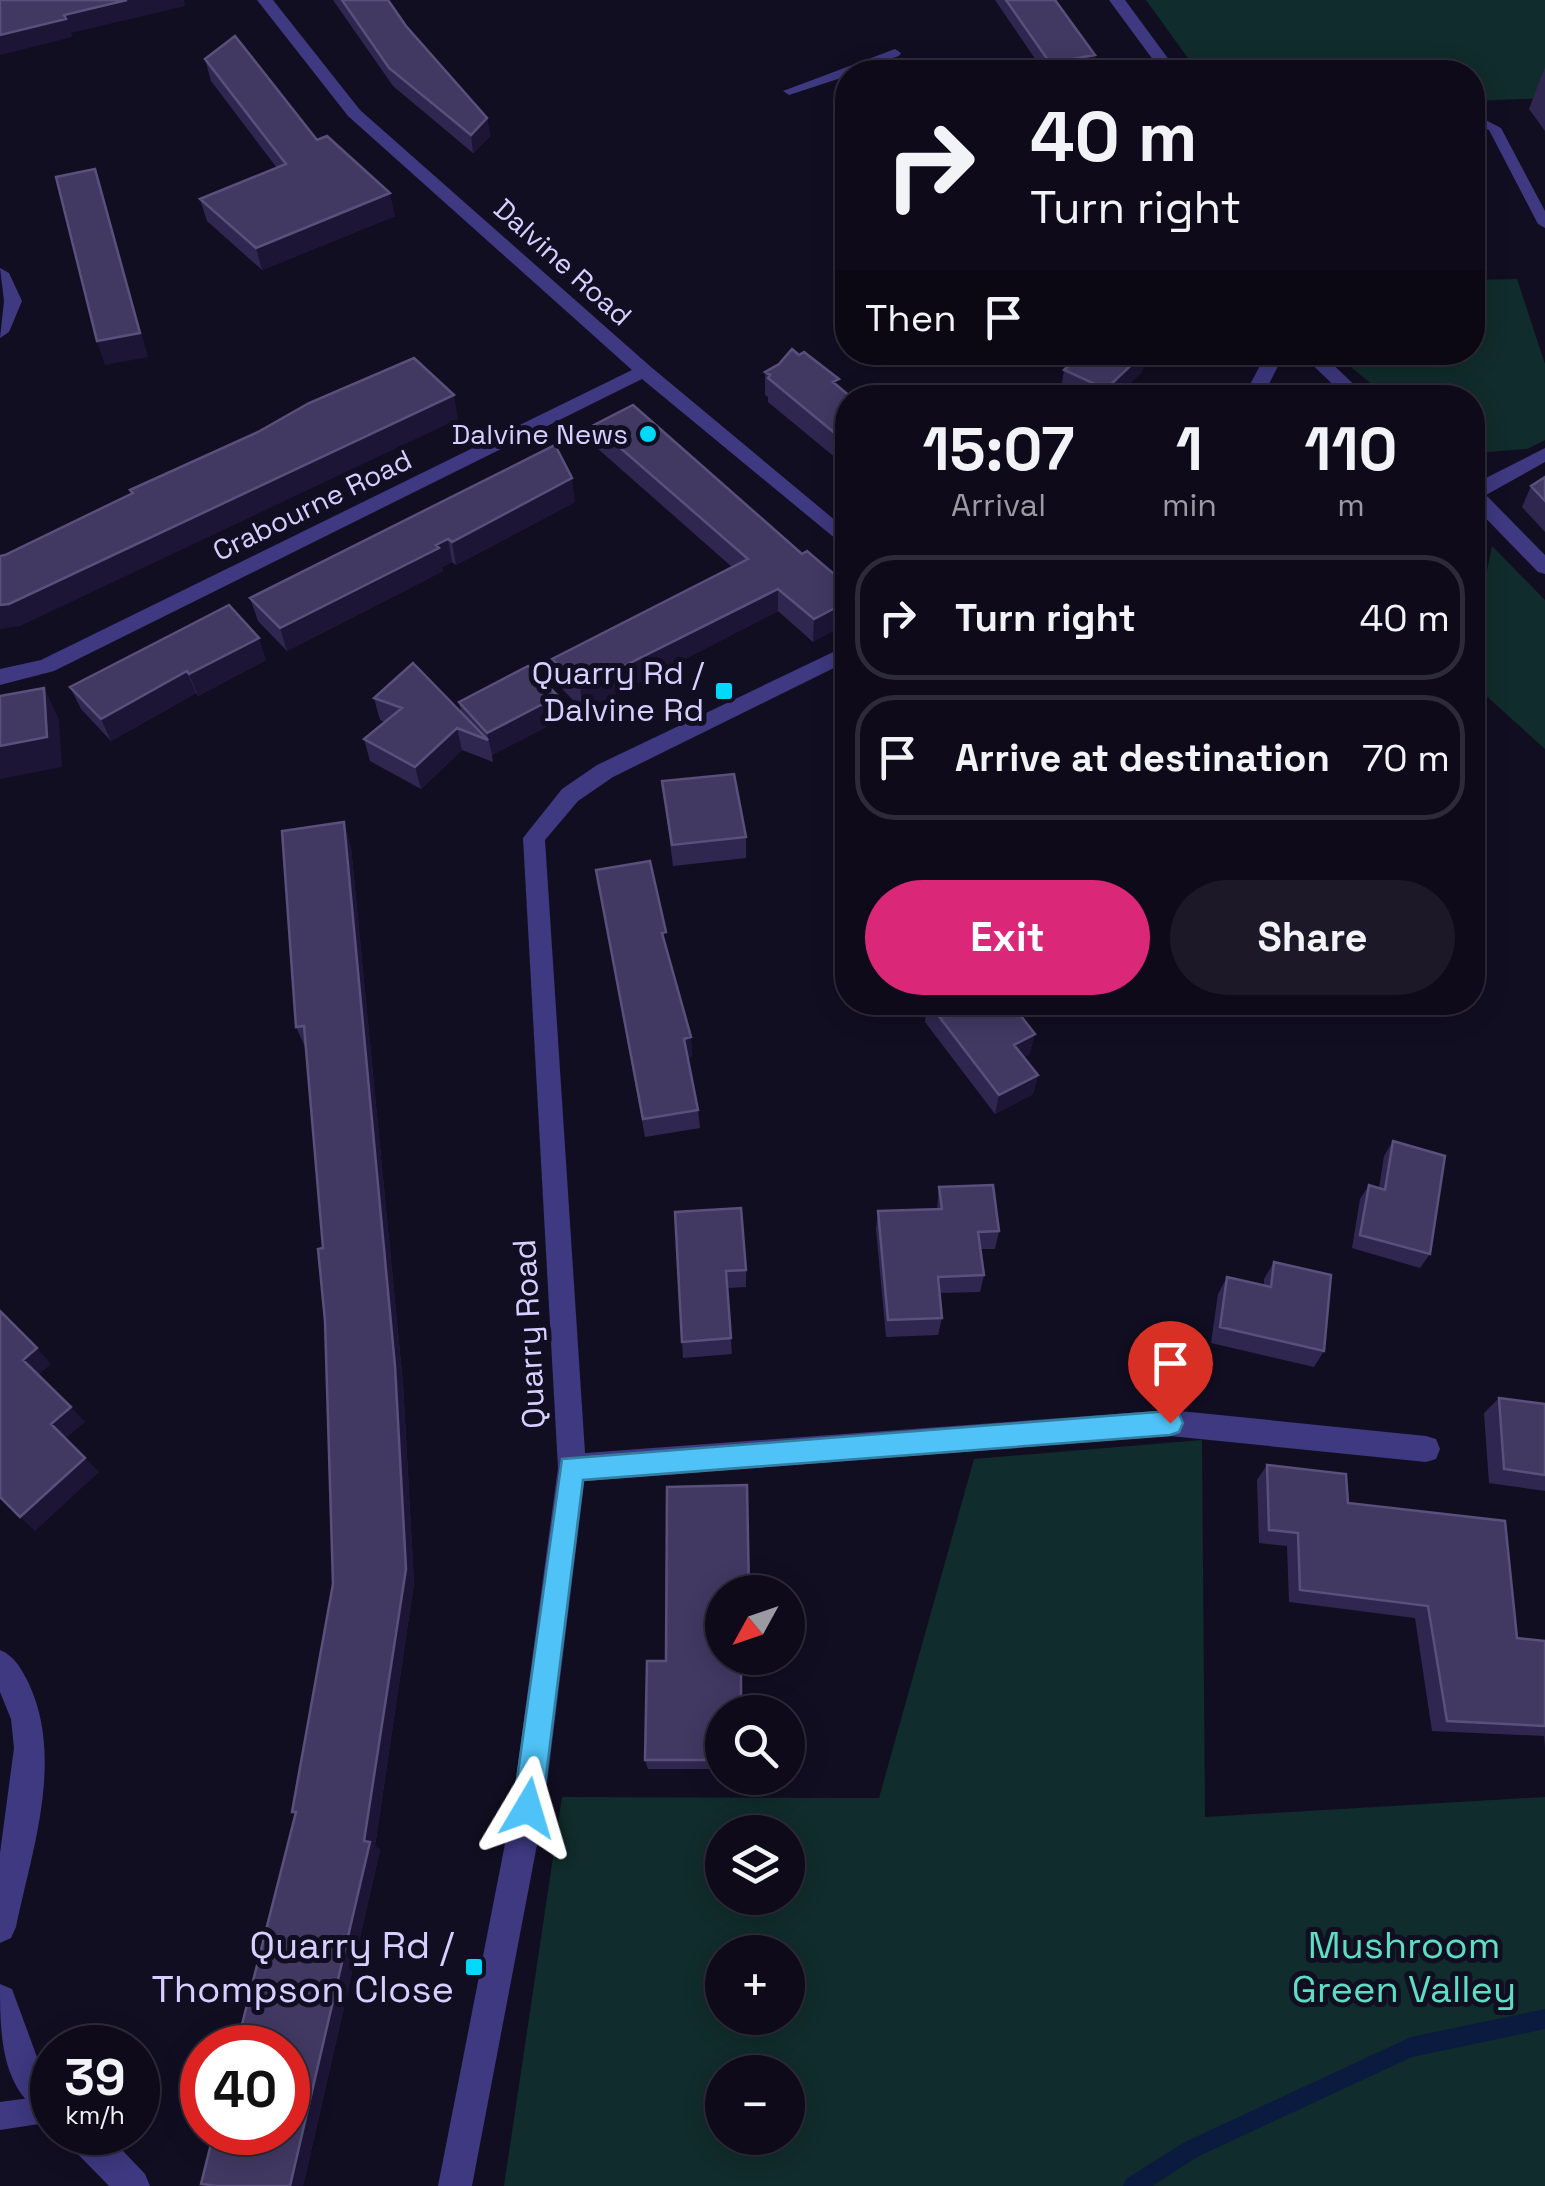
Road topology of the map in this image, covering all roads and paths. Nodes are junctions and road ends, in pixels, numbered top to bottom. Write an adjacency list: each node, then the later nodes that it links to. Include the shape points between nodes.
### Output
1 (266, 0): 13 (street, Dalvine Road, via 354,114)
2 (1117, 0): 5 (street)
3 (894, 52): 4 (lane)
4 (877, 60)
5 (1161, 60)
6 (835, 78): 7 (lane)
7 (788, 91)
8 (1485, 124): 9 (lane, via 1494,128)
9 (1545, 224)
10 (0, 273): 11 (street, via 14,301)
11 (0, 332)
12 (1322, 365): 14 (street)
13 (644, 371): 18 (street, Dalvine Road); 21 (street, Crabourne Road, via 47,666)
14 (1344, 385)
15 (1545, 454): 16 (street)
16 (1485, 486)
17 (1485, 504): 19 (street)
18 (835, 531)
19 (1545, 567)
20 (835, 658): 23 (street, Quarry Road, via 605,771 570,795 534,838)
21 (0, 677)
22 (1426, 1449): 23 (street, via 1170,1423)
23 (572, 1468): 32 (street, Quarry Road, via 528,1808)
24 (0, 1665): 25 (street, via 18,1690 29,1731 24,1803)
25 (0, 1927)
26 (0, 2002): 27 (street)
27 (30, 2076)
28 (30, 2110): 29 (lane)
29 (0, 2116)
30 (103, 2155): 31 (street)
31 (133, 2186)
32 (455, 2186)

